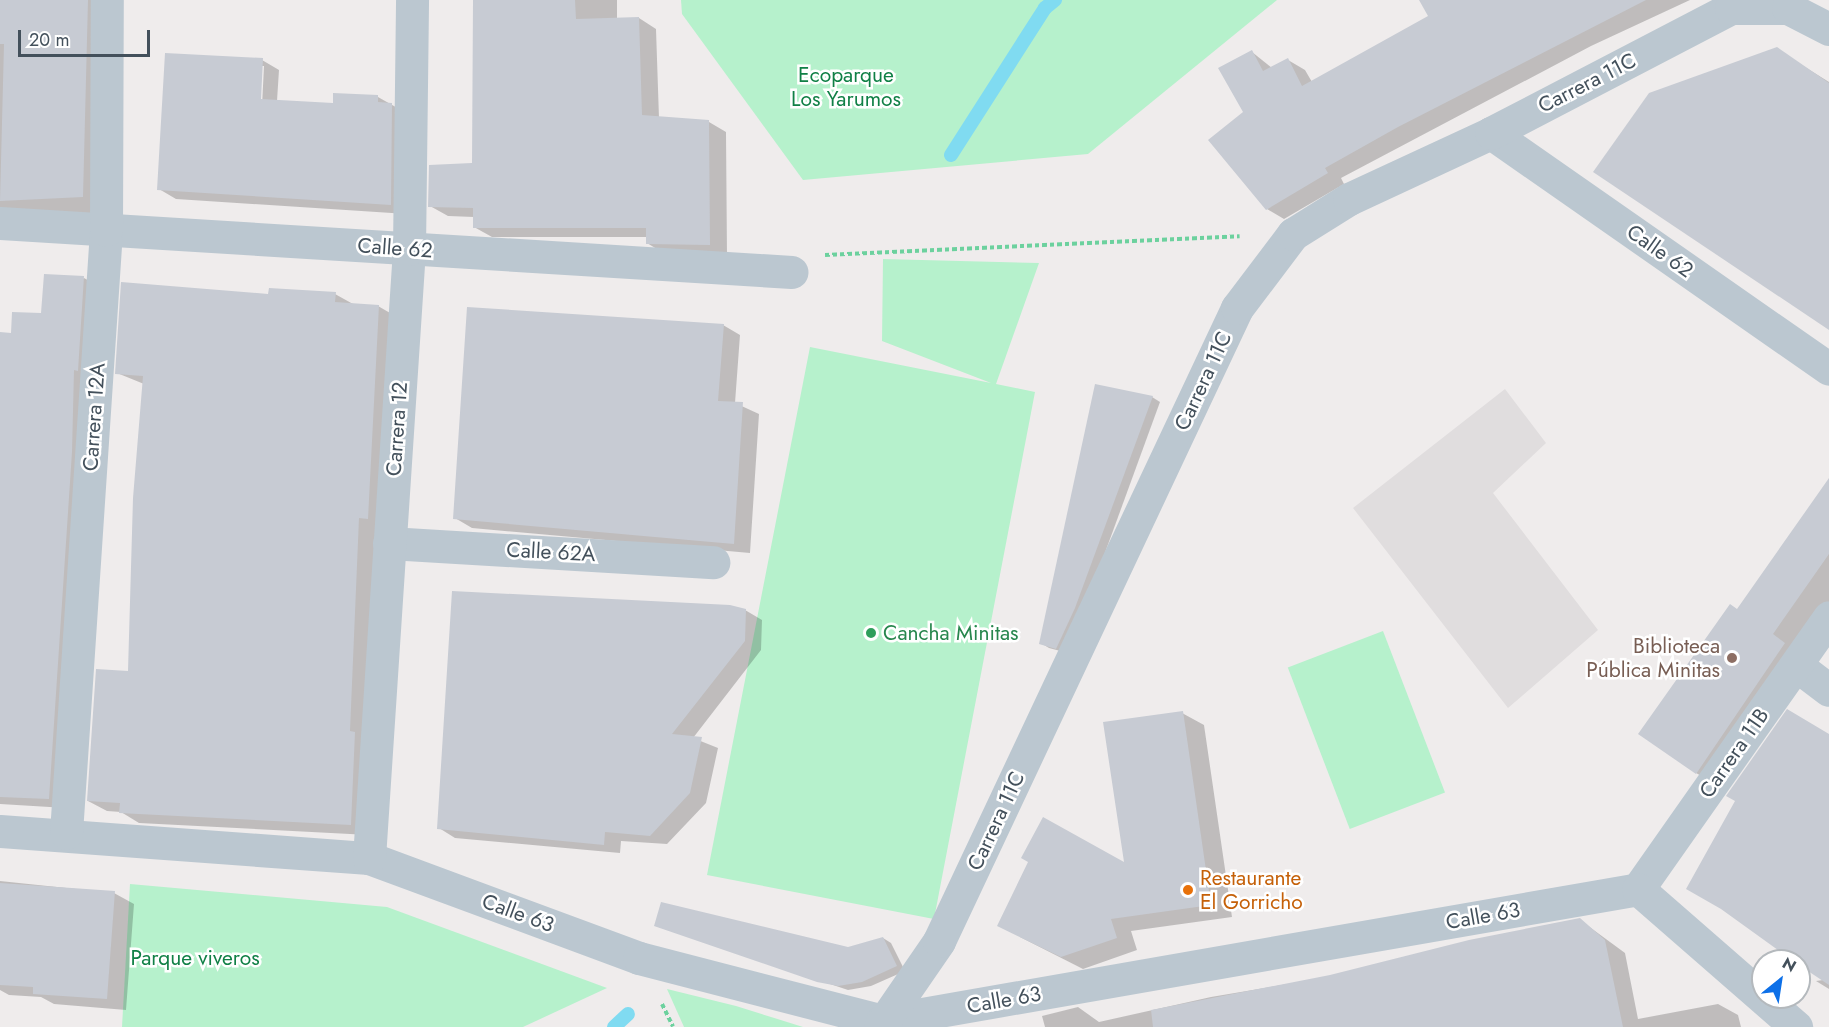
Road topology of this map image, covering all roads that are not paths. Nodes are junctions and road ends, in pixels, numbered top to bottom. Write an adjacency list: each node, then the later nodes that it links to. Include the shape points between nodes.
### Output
1 (107, 0): 6 (street, Carrera 12A)
2 (412, 0): 7 (street, Carrera 12)
3 (1829, 29): 4 (street, Carrera 11C, via 1788,8 1731,8)
4 (1491, 133): 9 (street, Calle 62); 19 (street, Carrera 11C, via 1349,199 1293,234 1237,308 939,941)
5 (0, 223): 6 (street, Calle 62)
6 (106, 230): 7 (street, Calle 62); 16 (street, Carrera 12A)
7 (409, 249): 8 (street, Calle 62); 10 (street, Carrera 12)
8 (791, 272)
9 (1829, 369)
10 (389, 543): 11 (street, Calle 62A); 17 (street, Carrera 12)
11 (713, 562)
12 (1829, 617): 13 (street, Carrera 11B)
13 (1796, 665): 14 (street); 18 (street, Carrera 11B)
14 (1829, 690)
15 (0, 831): 16 (street, Calle 63)
16 (66, 833): 17 (street, Calle 63)
17 (369, 858): 19 (street, Calle 63, via 639,957)
18 (1638, 889): 19 (street, Calle 63); 20 (street)
19 (881, 1024)
20 (1796, 1027)

